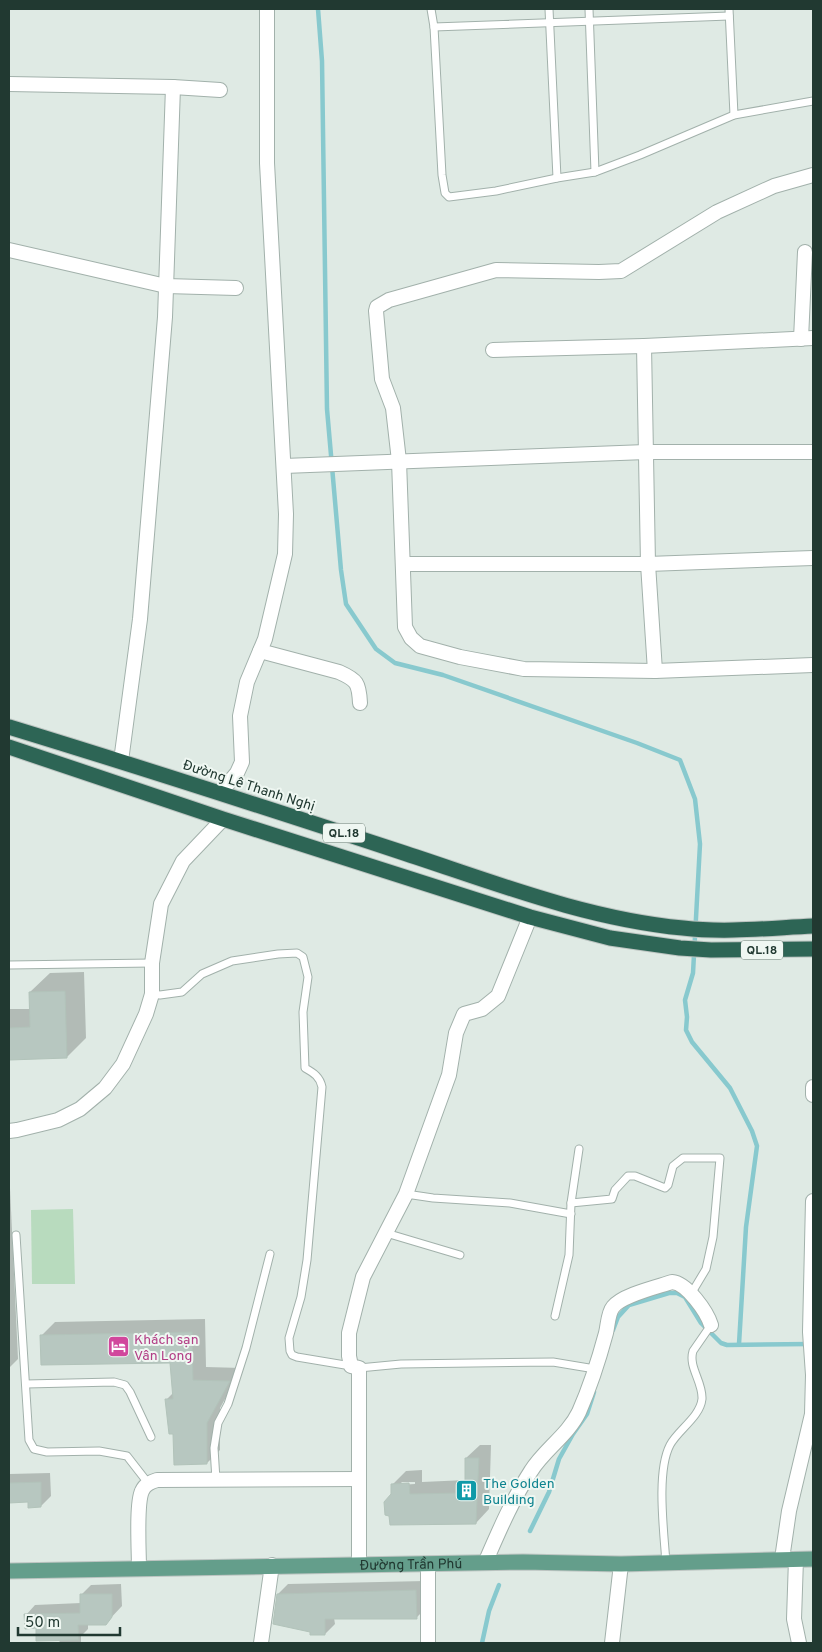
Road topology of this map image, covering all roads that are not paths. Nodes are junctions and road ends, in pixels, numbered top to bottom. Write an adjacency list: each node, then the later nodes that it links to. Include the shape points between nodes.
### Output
1 (267, 9): 27 (street, via 267,163)
2 (431, 9): 8 (lane)
3 (549, 9): 7 (lane)
4 (589, 9): 6 (lane)
5 (729, 13): 6 (lane); 13 (lane)
6 (590, 21): 7 (lane); 14 (lane)
7 (550, 23): 8 (lane); 16 (lane)
8 (434, 27): 16 (lane, via 442,175 446,193 450,197 461,196)
9 (9, 84): 10 (street)
10 (172, 87): 11 (street); 19 (street)
11 (220, 90)
12 (813, 101): 13 (lane)
13 (734, 115): 14 (lane)
14 (595, 172): 16 (lane)
15 (813, 175): 26 (street, via 774,186 717,212 621,271 496,270 381,304 376,311 382,379 394,408)
16 (557, 178)
17 (9, 250): 19 (street)
18 (805, 252): 21 (street)
19 (166, 286): 20 (street); 37 (street, via 140,619)
20 (236, 288)
21 (807, 338): 22 (street)
22 (644, 346): 23 (street); 24 (street)
23 (492, 350)
24 (646, 452): 25 (street); 26 (street); 30 (street)
25 (813, 452)
26 (399, 461): 27 (street); 29 (street)
27 (284, 466): 31 (street, via 285,554)
28 (813, 558): 30 (street)
29 (403, 564): 30 (street); 33 (street, via 405,627 420,646 524,669)
30 (648, 564): 33 (street)
31 (260, 651): 34 (street, via 351,677 360,689); 38 (street, via 247,682 240,716 242,762)
32 (813, 665): 33 (street)
33 (656, 672)
34 (360, 703)
35 (9, 727): 37 (highway, Đường Lê Thanh Nghị / QL.18)
36 (9, 747): 39 (highway, QL.18)
37 (121, 761): 38 (highway, Đường Lê Thanh Nghị / QL.18)
38 (220, 792): 40 (highway, Đường Lê Thanh Nghị / QL.18)
39 (223, 819): 41 (highway, QL.18); 45 (street, via 183,861 161,904)
40 (406, 853): 41 (highway); 43 (highway, Đường Lê Thanh Nghị / QL.18, via 514,890 602,914 712,930)
41 (398, 874): 42 (highway, QL.18)
42 (530, 917): 44 (highway, QL.18, via 610,938 680,948); 52 (street, via 498,996 482,1009 464,1014 456,1033 448,1075)
43 (813, 926)
44 (813, 950)
45 (152, 963): 46 (lane); 47 (street)
46 (9, 965)
47 (152, 994): 50 (street, via 123,1064 105,1088 80,1109 58,1120); 64 (lane, via 160,996 182,992 202,974 232,961 278,954 297,953 303,957 308,977 303,1012 305,1068 317,1076 322,1087 307,1260 289,1347 292,1355 297,1357)
48 (813, 1086): 49 (street)
49 (813, 1095)
50 (9, 1131)
51 (579, 1149): 54 (lane)
52 (406, 1194): 55 (lane, via 510,1203); 56 (street)
53 (813, 1201): 63 (street)
54 (570, 1203): 55 (lane); 60 (lane, via 612,1199 615,1190 628,1176 664,1188 668,1185 673,1166 683,1158 720,1158 713,1236 706,1269)
55 (570, 1214): 61 (lane, via 568,1255)
56 (386, 1233): 59 (lane); 64 (street, via 364,1277 349,1333 348,1356)
57 (16, 1235): 66 (lane)
58 (270, 1254): 69 (lane, via 246,1348 228,1404 218,1423 214,1448)
59 (460, 1255)
60 (691, 1294): 62 (street, via 710,1320); 65 (street, via 682,1285 672,1282 620,1301 612,1308)
61 (555, 1316)
62 (709, 1329): 74 (lane, via 692,1356 702,1400 692,1420 669,1447 664,1466 662,1492)
63 (812, 1350): 71 (street, via 812,1414 789,1511)
64 (355, 1367): 65 (lane, via 553,1362); 68 (street)
65 (595, 1369): 73 (street, via 578,1414 532,1469 508,1509)
66 (26, 1384): 67 (lane, via 114,1382 125,1385); 70 (lane, via 29,1440 34,1448 47,1452 99,1451 127,1456)
67 (151, 1436)
68 (359, 1479): 69 (street); 78 (street)
69 (216, 1480): 70 (street, via 157,1480)
70 (148, 1483): 79 (street, via 142,1491 140,1503)
71 (789, 1559): 72 (main road, Đường Trần Phú); 74 (main road, Đường Trần Phú); 84 (street)
72 (813, 1559)
73 (485, 1563): 75 (main road, Đường Trần Phú); 76 (main road, Đường Trần Phú)
74 (666, 1563): 76 (main road, Đường Trần Phú)
75 (428, 1564): 78 (main road, Đường Trần Phú); 82 (street)
76 (621, 1564): 83 (street)
77 (272, 1565): 78 (main road, Đường Trần Phú); 79 (main road, Đường Trần Phú); 81 (street)
78 (359, 1565)
79 (138, 1568): 80 (main road, Đường Trần Phú)
80 (9, 1571)
81 (260, 1643)
82 (428, 1643)
83 (612, 1643)
84 (799, 1643)

